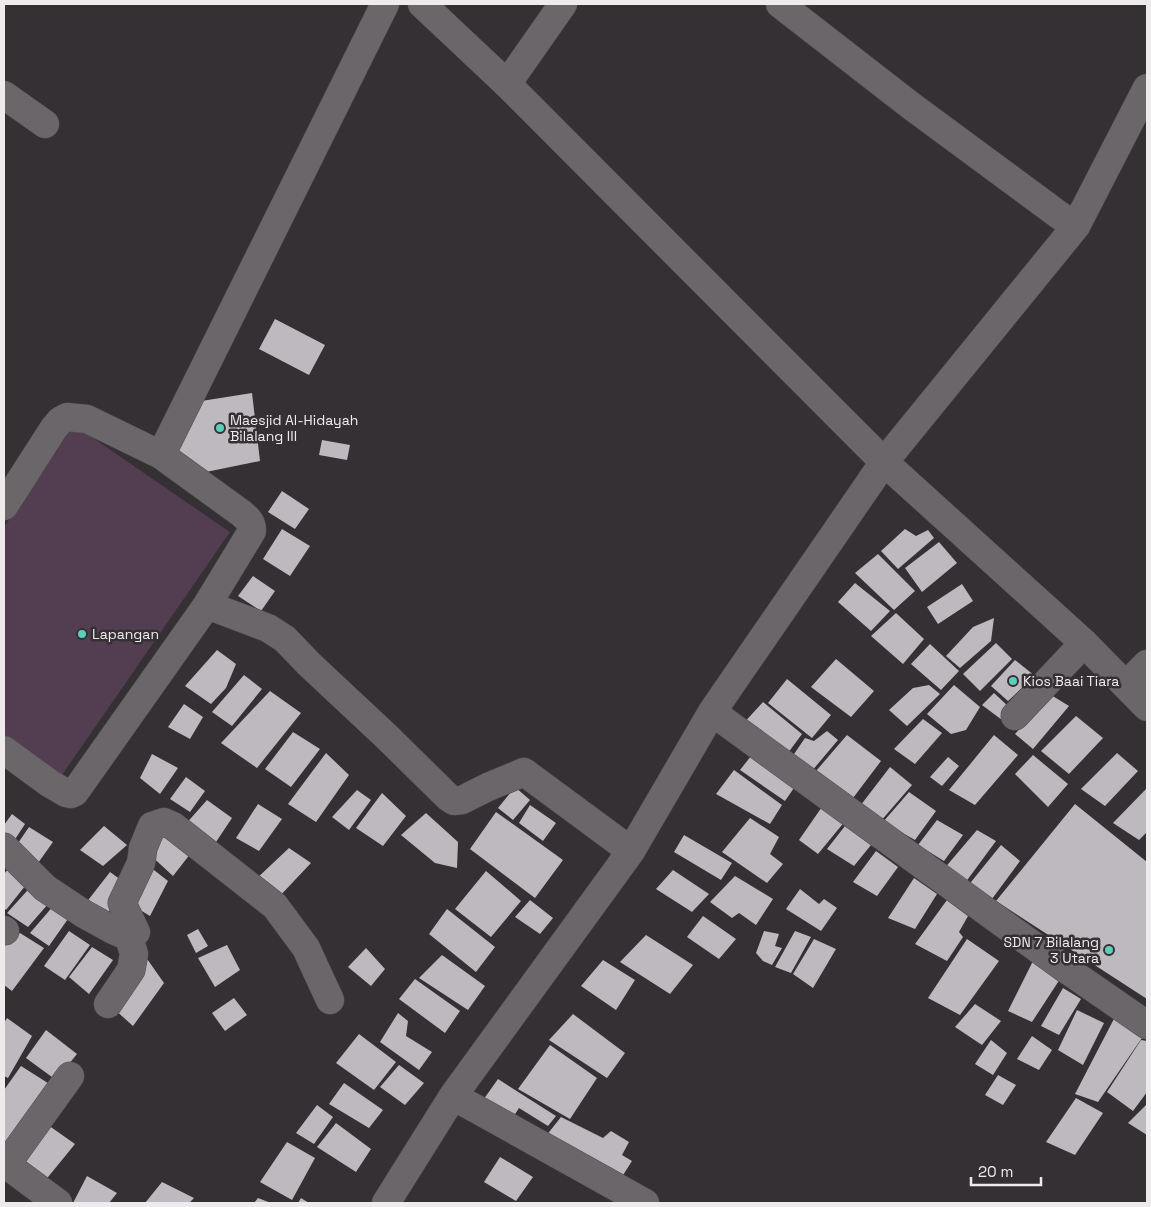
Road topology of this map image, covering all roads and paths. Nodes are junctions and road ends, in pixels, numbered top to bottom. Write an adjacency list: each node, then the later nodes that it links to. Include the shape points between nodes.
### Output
1 (385, 4): 10 (street)
2 (422, 4): 5 (street)
3 (563, 4): 5 (street)
4 (780, 4): 9 (street, via 918,111)
5 (507, 84): 11 (street)
6 (1147, 88): 9 (street)
7 (4, 95): 8 (street)
8 (45, 124)
9 (1076, 226): 11 (street)
10 (161, 456): 12 (street, via 87,419 68,417 54,428); 13 (street, via 252,524 252,532)
11 (884, 462): 14 (street); 18 (street)
12 (4, 506)
13 (207, 605): 20 (street, via 75,792 66,793); 22 (street, via 268,628 285,639 454,801 524,772)
14 (1084, 643): 16 (street); 19 (street)
15 (1147, 664): 16 (street)
16 (1126, 685): 17 (street)
17 (1147, 707)
18 (712, 712): 22 (street); 26 (street)
19 (1015, 716)
20 (5, 753)
21 (4, 847): 23 (street, via 45,888 84,914)
22 (631, 850): 28 (street)
23 (129, 937): 24 (street, via 136,932 122,903 141,863 152,826 164,822 275,906 306,948); 25 (street, via 134,954 131,970)
24 (330, 1000)
25 (108, 1004)
26 (1147, 1025)
27 (70, 1076): 29 (street)
28 (453, 1096): 31 (street); 32 (street)
29 (5, 1164): 30 (street)
30 (58, 1203)
31 (386, 1203)
32 (645, 1203)

